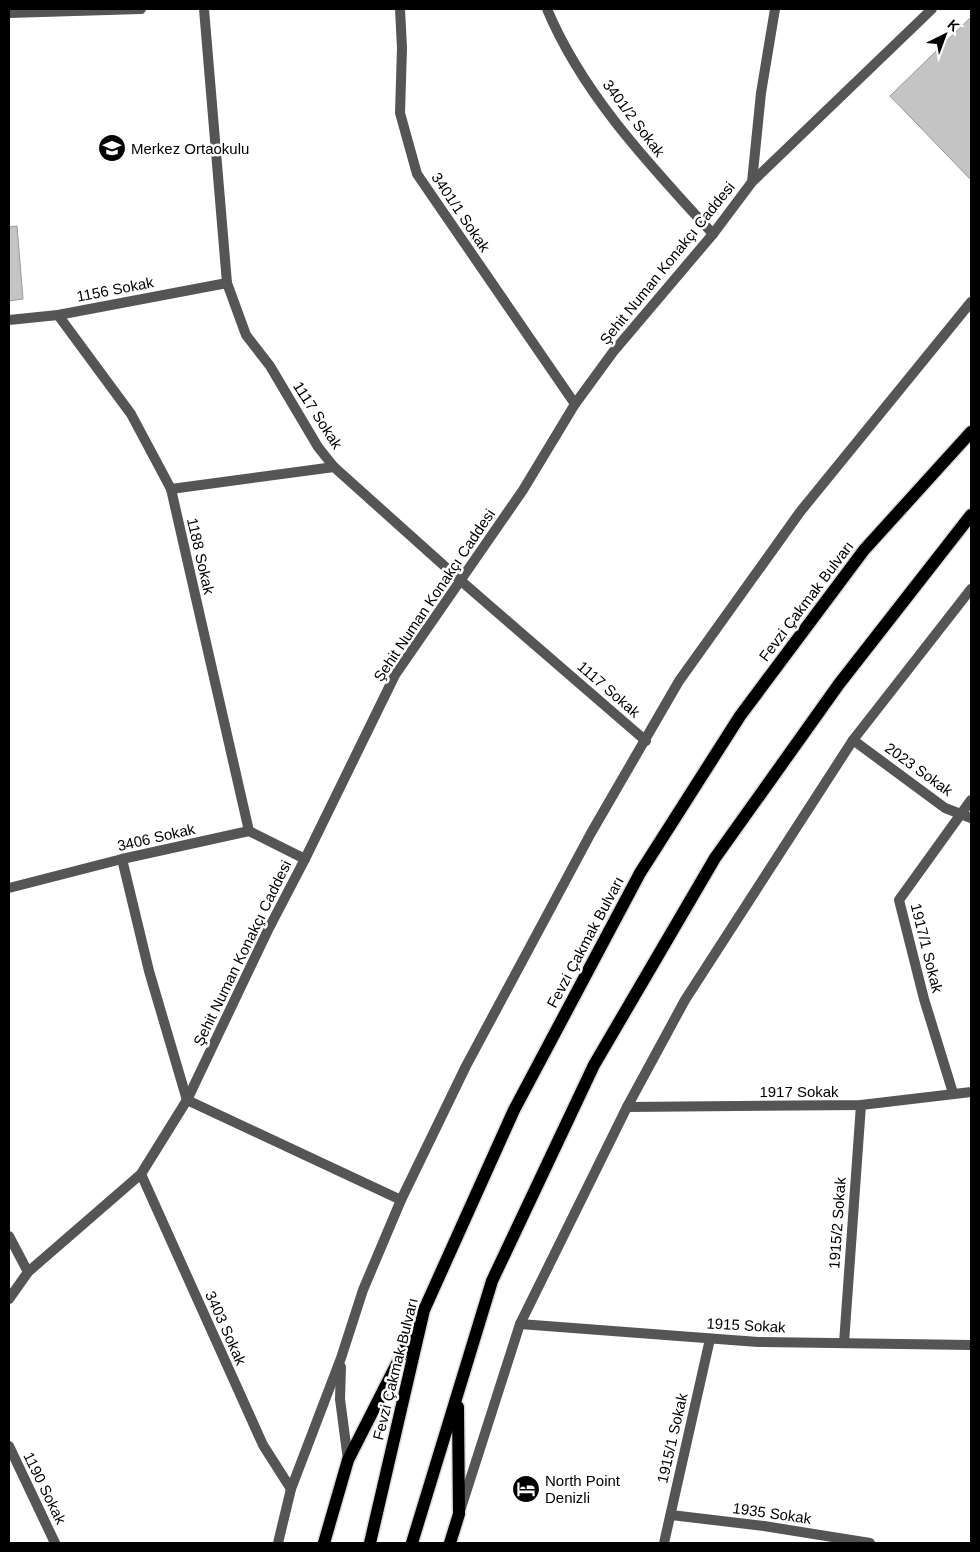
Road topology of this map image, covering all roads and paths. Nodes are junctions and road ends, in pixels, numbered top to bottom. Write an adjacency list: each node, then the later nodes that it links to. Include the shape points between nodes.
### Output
1 (140, 9): 7 (street)
2 (204, 9): 10 (street, 1117 Sokak)
3 (400, 9): 14 (street, 3401/1 Sokak, via 400,113 417,174)
4 (547, 9): 9 (street, 3401/2 Sokak, via 561,42 630,143)
5 (775, 9): 8 (street, via 761,93)
6 (932, 9): 8 (street, Şehit Numan Konakçı Caddesi)
7 (9, 13)
8 (752, 182): 9 (street, Şehit Numan Konakçı Caddesi)
9 (713, 234): 14 (street, Şehit Numan Konakçı Caddesi, via 613,352)
10 (227, 283): 12 (street, 1156 Sokak); 16 (street, 1117 Sokak, via 246,335 270,366 318,447)
11 (971, 302): 22 (street, via 800,512 679,681)
12 (58, 315): 13 (street, 1156 Sokak); 17 (street, 1188 Sokak, via 131,414)
13 (9, 320)
14 (575, 404): 19 (street, Şehit Numan Konakçı Caddesi, via 523,490)
15 (971, 432): 40 (main road, Fevzi Çakmak Bulvarı, via 864,550 740,716 640,873 514,1110)
16 (334, 467): 17 (street); 19 (street, 1117 Sokak)
17 (171, 489): 26 (street, 1188 Sokak)
18 (971, 515): 46 (main road, via 839,684 716,858 594,1065 492,1281)
19 (460, 580): 22 (street, 1117 Sokak); 28 (street, Şehit Numan Konakçı Caddesi, via 395,676)
20 (971, 589): 21 (street)
21 (853, 740): 24 (street, 2023 Sokak, via 945,808); 34 (street, via 685,1000)
22 (646, 741): 36 (street, via 591,833 470,1058)
23 (971, 800): 24 (street, 1917/1 Sokak)
24 (960, 814): 25 (street, 2023 Sokak); 31 (street, 1917/1 Sokak, via 899,900 924,999)
25 (971, 818)
26 (249, 832): 27 (street, 3406 Sokak); 28 (street)
27 (122, 859): 29 (street, 3406 Sokak); 32 (street, via 149,971)
28 (305, 859): 32 (street, Şehit Numan Konakçı Caddesi)
29 (9, 888)
30 (971, 1092): 31 (street, 1917 Sokak)
31 (953, 1093): 33 (street, 1917 Sokak)
32 (187, 1100): 35 (street, Şehit Numan Konakçı Caddesi); 36 (street)
33 (861, 1105): 34 (street, 1917 Sokak); 43 (street, 1915/2 Sokak)
34 (627, 1107): 41 (street)
35 (141, 1174): 38 (street, Şehit Numan Konakçı Caddesi); 49 (street, 3403 Sokak, via 263,1445)
36 (401, 1200): 45 (street, via 363,1290)
37 (9, 1236): 38 (street)
38 (28, 1272): 39 (street, Şehit Numan Konakçı Caddesi)
39 (9, 1299)
40 (424, 1310): 48 (main road); 55 (main road, Fevzi Çakmak Bulvarı)
41 (520, 1324): 42 (street, 1915 Sokak); 50 (street)
42 (710, 1339): 43 (street, 1915 Sokak); 51 (street, 1915/1 Sokak)
43 (844, 1344): 44 (street, 1915 Sokak)
44 (971, 1345)
45 (341, 1358): 48 (street, via 340,1399); 49 (street)
46 (458, 1394): 50 (main road); 56 (main road)
47 (9, 1446): 52 (street, 1190 Sokak)
48 (348, 1460): 54 (main road)
49 (291, 1490): 53 (street)
50 (459, 1514): 57 (main road)
51 (671, 1515): 58 (street, 1915/1 Sokak); 59 (street, 1935 Sokak)
52 (55, 1543)
53 (278, 1543)
54 (324, 1543)
55 (370, 1543)
56 (412, 1543)
57 (450, 1543)
58 (664, 1543)
59 (870, 1543)

